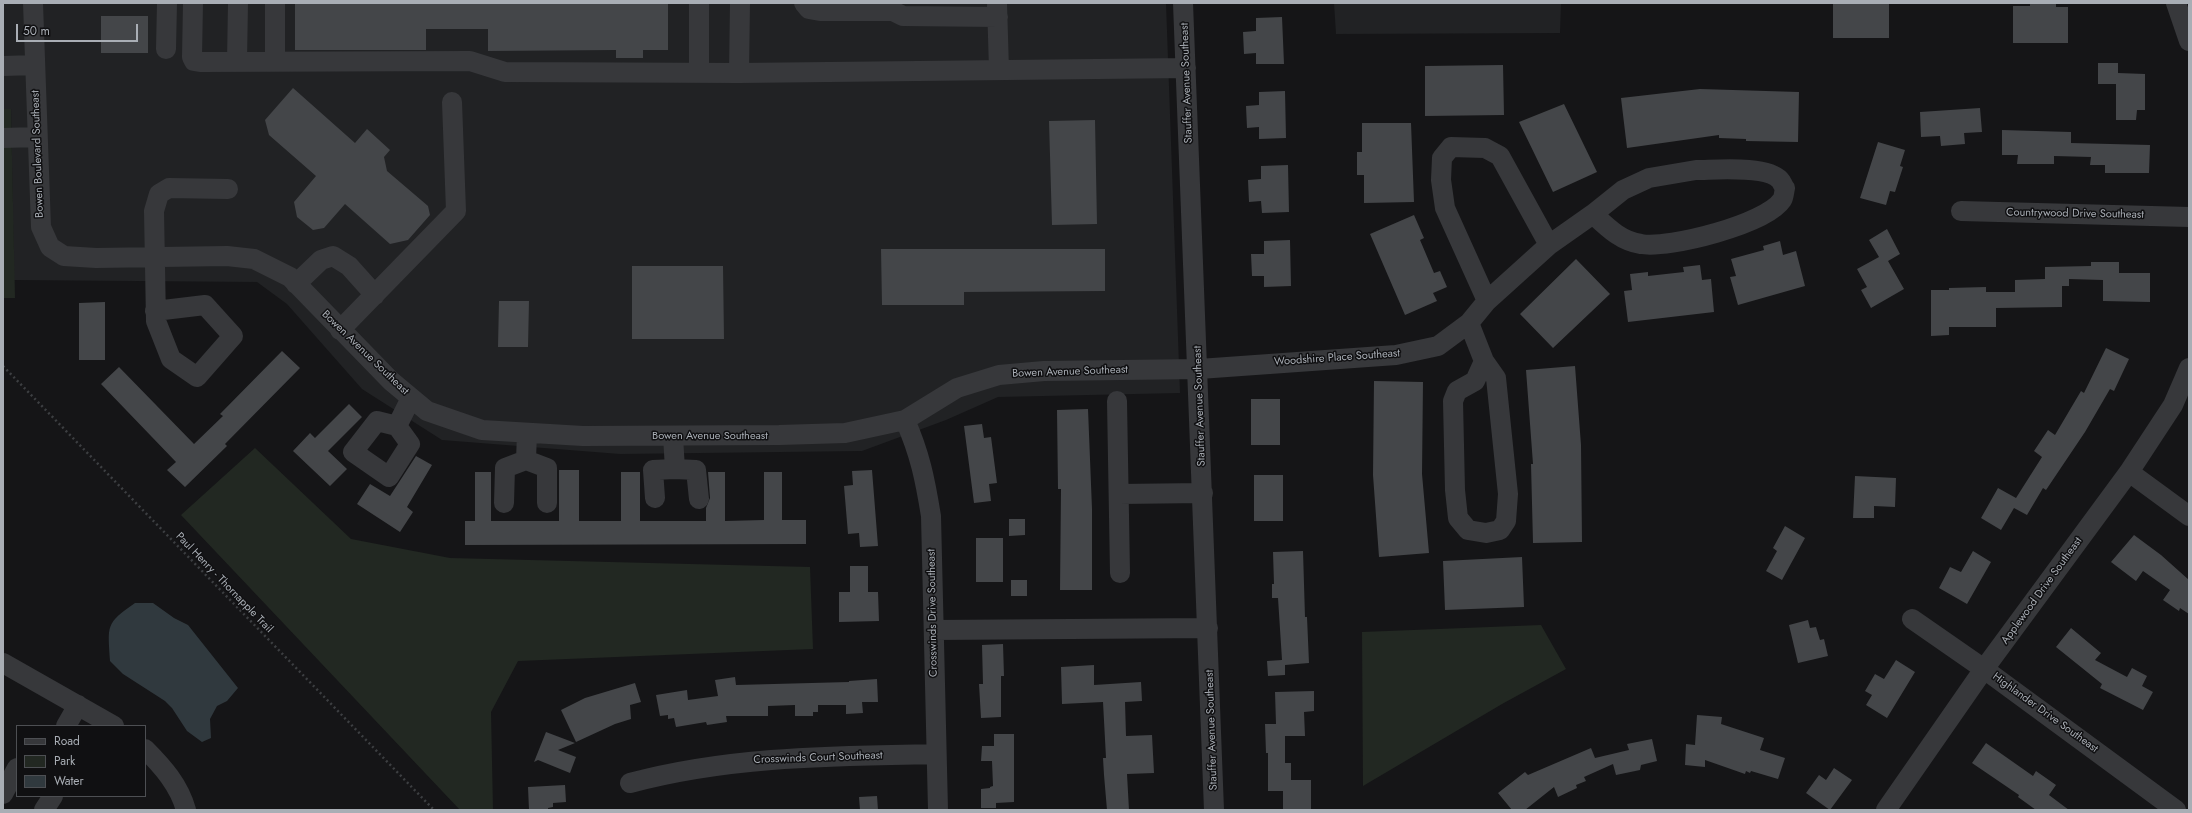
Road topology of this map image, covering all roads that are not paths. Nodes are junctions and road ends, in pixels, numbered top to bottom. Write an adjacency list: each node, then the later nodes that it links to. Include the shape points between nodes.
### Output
1 (33, 3): 17 (street, Bowen Boulevard Southeast)
2 (167, 3): 14 (street)
3 (193, 3): 15 (street, via 194,61)
4 (238, 3): 15 (street)
5 (275, 3): 16 (street)
6 (699, 3): 21 (street)
7 (740, 3): 22 (street)
8 (804, 3): 11 (street, via 809,9 820,11)
9 (1183, 3): 19 (street, Stauffer Avenue Southeast)
10 (2176, 3): 13 (street)
11 (898, 7): 12 (street, via 903,16 935,16)
12 (998, 10): 20 (street)
13 (2189, 41)
14 (166, 49)
15 (237, 61): 16 (street)
16 (275, 61): 21 (street, via 470,61 505,72)
17 (35, 65): 18 (street); 24 (street, Bowen Boulevard Southeast)
18 (3, 66)
19 (1186, 68): 20 (street); 41 (street, Stauffer Avenue Southeast)
20 (999, 70): 22 (street)
21 (699, 73): 22 (street)
22 (739, 73)
23 (452, 102): 34 (street, via 456,210)
24 (37, 137): 25 (street); 31 (street, Bowen Boulevard Southeast, via 41,227 50,247 64,256)
25 (3, 138)
26 (228, 189): 31 (street, via 169,188 159,194 154,211)
27 (1961, 211): 29 (street, Countrywood Drive Southeast)
28 (1593, 214): 28 (street, Woodshire Place Southeast, via 1623,190 1649,178 1696,170 1767,173 1780,179 1785,188 1782,200 1771,210 1751,221 1693,239 1668,243 1642,245 1626,241); 30 (street, Woodshire Place Southeast)
29 (2189, 216)
30 (1549, 245): 35 (street, Woodshire Place Southeast); 35 (street, via 1500,156 1485,148 1451,147 1442,158 1441,180 1445,208)
31 (154, 257): 32 (street, Bowen Boulevard Southeast, via 227,256 254,259); 36 (street)
32 (270, 267): 33 (street, Bowen Avenue Southeast, via 290,277)
33 (296, 284): 34 (street, via 321,260 333,256 348,266); 38 (street, Bowen Avenue Southeast)
34 (375, 295): 38 (street)
35 (1487, 301): 37 (street, Woodshire Place Southeast)
36 (156, 311)
37 (1469, 323): 39 (street); 41 (street, Woodshire Place Southeast, via 1438,346 1396,355)
38 (340, 330): 42 (street, Bowen Avenue Southeast)
39 (1484, 361): 39 (street, via 1496,378 1508,494 1506,521 1500,530 1486,533 1468,530 1458,518 1455,490 1454,401 1457,391 1475,381)
40 (2189, 368): 50 (street, Applewood Drive Southeast, via 2174,405)
41 (1199, 369): 44 (street, Bowen Avenue Southeast, via 1044,370 998,375 957,388); 51 (street, Stauffer Avenue Southeast)
42 (411, 398): 45 (street); 46 (street, Bowen Avenue Southeast, via 427,411 482,430)
43 (1117, 402): 52 (street)
44 (905, 420): 47 (street, Bowen Avenue Southeast, via 845,433); 61 (street, Crosswinds Drive Southeast, via 919,453 931,516)
45 (397, 426)
46 (527, 433): 47 (street, Bowen Avenue Southeast); 48 (street)
47 (673, 436): 49 (street)
48 (526, 460): 55 (street, via 506,468); 56 (street, via 547,468)
49 (675, 469): 53 (street, via 653,470); 54 (street, via 696,470)
50 (2129, 472): 57 (street); 63 (street, Applewood Drive Southeast)
51 (1203, 493): 52 (street); 60 (street, Stauffer Avenue Southeast)
52 (1119, 494): 58 (street)
53 (655, 498)
54 (699, 499)
55 (504, 503)
56 (547, 503)
57 (2189, 516)
58 (1120, 573)
59 (1912, 620): 63 (street, Highlander Drive Southeast)
60 (1208, 628): 61 (street); 76 (street, Stauffer Avenue Southeast)
61 (934, 630): 68 (street, Crosswinds Drive Southeast)
62 (3, 663): 64 (street)
63 (1984, 669): 77 (street, Applewood Drive Southeast); 78 (street, Highlander Drive Southeast)
64 (78, 706): 65 (street); 66 (street)
65 (67, 725)
66 (112, 725)
67 (146, 750): 74 (street, via 167,771 183,799)
68 (936, 754): 70 (street, Crosswinds Court Southeast, via 763,759 704,767); 75 (street, Crosswinds Drive Southeast)
69 (16, 770): 71 (street)
70 (630, 783)
71 (3, 794)
72 (52, 797): 73 (street)
73 (44, 810)
74 (186, 810)
75 (938, 810)
76 (1214, 810)
77 (1886, 810)
78 (2176, 810)

